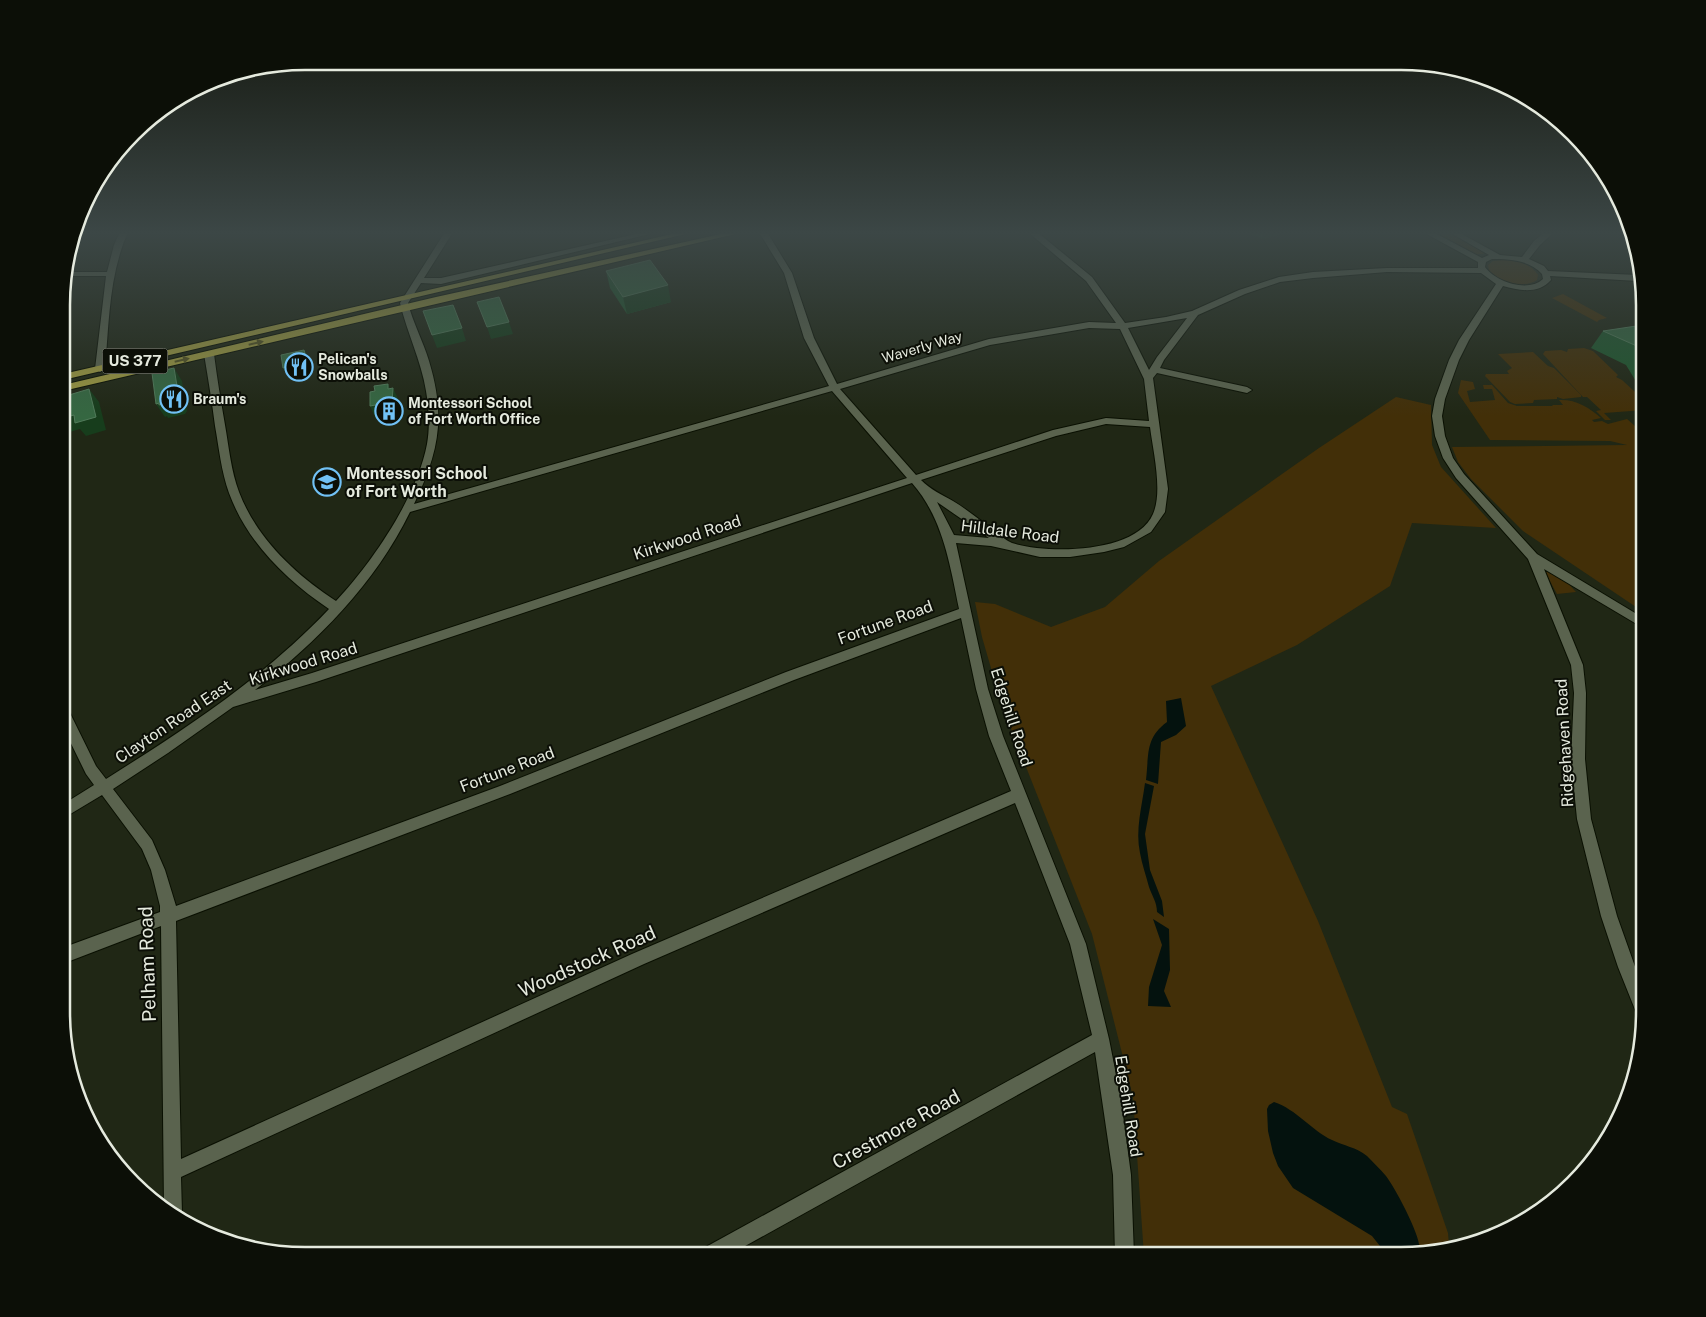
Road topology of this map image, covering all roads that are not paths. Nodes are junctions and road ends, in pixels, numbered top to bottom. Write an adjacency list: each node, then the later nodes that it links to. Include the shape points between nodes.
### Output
1 (109, 293): 13 (street)
2 (411, 293): 9 (street)
3 (443, 293): 9 (main road, US 377)
4 (454, 293): 9 (main road, US 377)
5 (795, 293): 19 (street, Edgehill Road, via 809,338)
6 (1099, 293): 11 (street, Hilldale Road)
7 (1239, 293): 10 (street, Waverly Way)
8 (1494, 293): 27 (street, Ridgehaven Road, via 1454,360 1437,416 1448,458 1460,476)
9 (406, 303): 12 (main road, US 377); 24 (street, Clayton Road East, via 424,360 433,430 428,459)
10 (1196, 313): 11 (street, Waverly Way); 14 (street)
11 (1123, 326): 16 (street, Hilldale Road); 19 (street, Waverly Way, via 1089,326 1008,338)
12 (208, 349): 13 (main road, US 377); 17 (main road, US 377, one-way to 12); 28 (street, via 225,455 234,492 250,526 279,564 310,591)
13 (100, 369): 15 (main road, US 377); 17 (main road)
14 (1154, 369): 16 (street); 20 (street)
15 (70, 375)
16 (1149, 379): 21 (street, Hilldale Road)
17 (100, 380): 18 (main road, US 377)
18 (70, 386)
19 (834, 387): 22 (street, Edgehill Road); 24 (street, Waverly Way)
20 (1247, 390)
21 (1156, 424): 22 (street, Kirkwood Road, via 1106,422 1081,426); 26 (street, Hilldale Road, via 1164,489 1159,513 1146,530 1121,545 1073,552 1040,553)
22 (913, 479): 23 (street, Edgehill Road); 31 (street, Kirkwood Road)
23 (926, 492): 25 (street, Edgehill Road); 26 (street, via 950,504)
24 (409, 509): 28 (street, Clayton Road East, via 385,552)
25 (950, 539): 26 (street, Hilldale Road); 29 (street, Edgehill Road)
26 (1008, 546)
27 (1532, 557): 30 (street); 38 (street, Ridgehaven Road, via 1577,665 1580,693 1578,759 1584,819 1609,916)
28 (337, 608): 31 (street, Clayton Road East)
29 (964, 612): 34 (street, Edgehill Road, via 996,736); 36 (street, Fortune Road, via 790,676 504,790)
30 (1636, 620)
31 (232, 702): 33 (street, Clayton Road East)
32 (70, 727): 33 (street, Pelham Road, via 91,770)
33 (104, 786): 35 (street, Clayton Road East); 36 (street, Pelham Road, via 147,845 158,870)
34 (1020, 794): 39 (street, Edgehill Road, via 1078,944); 40 (street, Woodstock Road, via 638,959)
35 (70, 808)
36 (168, 915): 37 (street, Fortune Road); 40 (street, Pelham Road)
37 (70, 953)
38 (1636, 991)
39 (1101, 1039): 42 (street, Crestmore Road); 43 (street, Edgehill Road, via 1122,1175)
40 (173, 1172): 41 (street, Pelham Road)
41 (173, 1206)
42 (725, 1247)
43 (1125, 1247)

